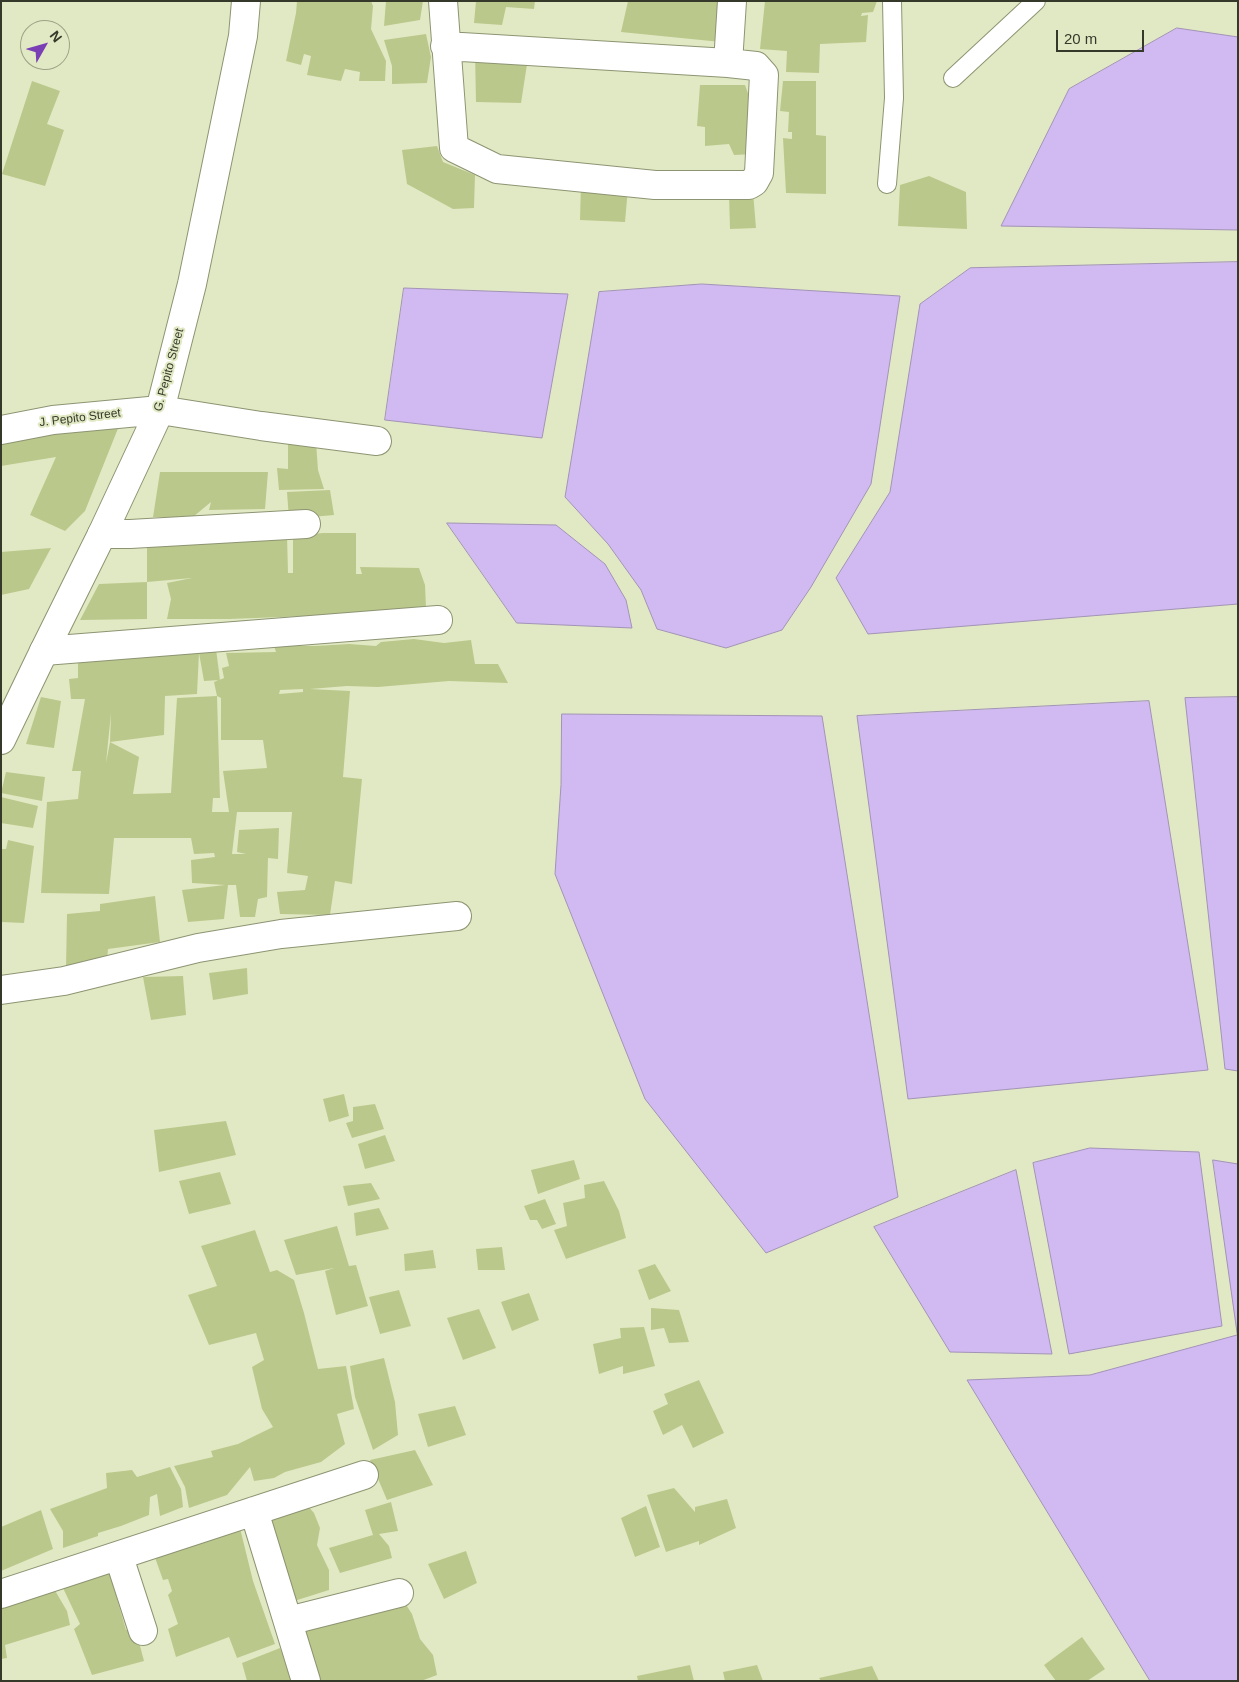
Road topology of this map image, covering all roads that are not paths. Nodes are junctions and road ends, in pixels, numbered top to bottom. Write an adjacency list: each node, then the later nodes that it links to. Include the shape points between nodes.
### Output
1 (246, 1): 10 (street, G. Pepito Street, via 243,36 192,284)
2 (443, 1): 6 (street)
3 (732, 1): 7 (street)
4 (892, 1): 9 (lane, via 894,98)
5 (1036, 1): 8 (lane)
6 (445, 46): 7 (street); 7 (street, via 454,148 497,168 655,186 749,186 756,178 764,75 756,66)
7 (728, 62)
8 (953, 78)
9 (887, 184)
10 (160, 410): 11 (street, J. Pepito Street, via 53,420); 12 (street, J. Pepito Street); 14 (street, G. Pepito Street)
11 (1, 430)
12 (377, 441)
13 (306, 524): 14 (street)
14 (102, 534): 16 (street, G. Pepito Street)
15 (438, 620): 16 (street)
16 (44, 651): 17 (street, G. Pepito Street)
17 (1, 740)
18 (457, 916): 19 (street, via 281,934 198,948 64,981)
19 (1, 990)
20 (364, 1475): 21 (street)
21 (254, 1511): 22 (street); 25 (street)
22 (119, 1557): 24 (street); 26 (street)
23 (399, 1593): 25 (street)
24 (1, 1594)
25 (288, 1621): 27 (street)
26 (143, 1631)
27 (306, 1681)

